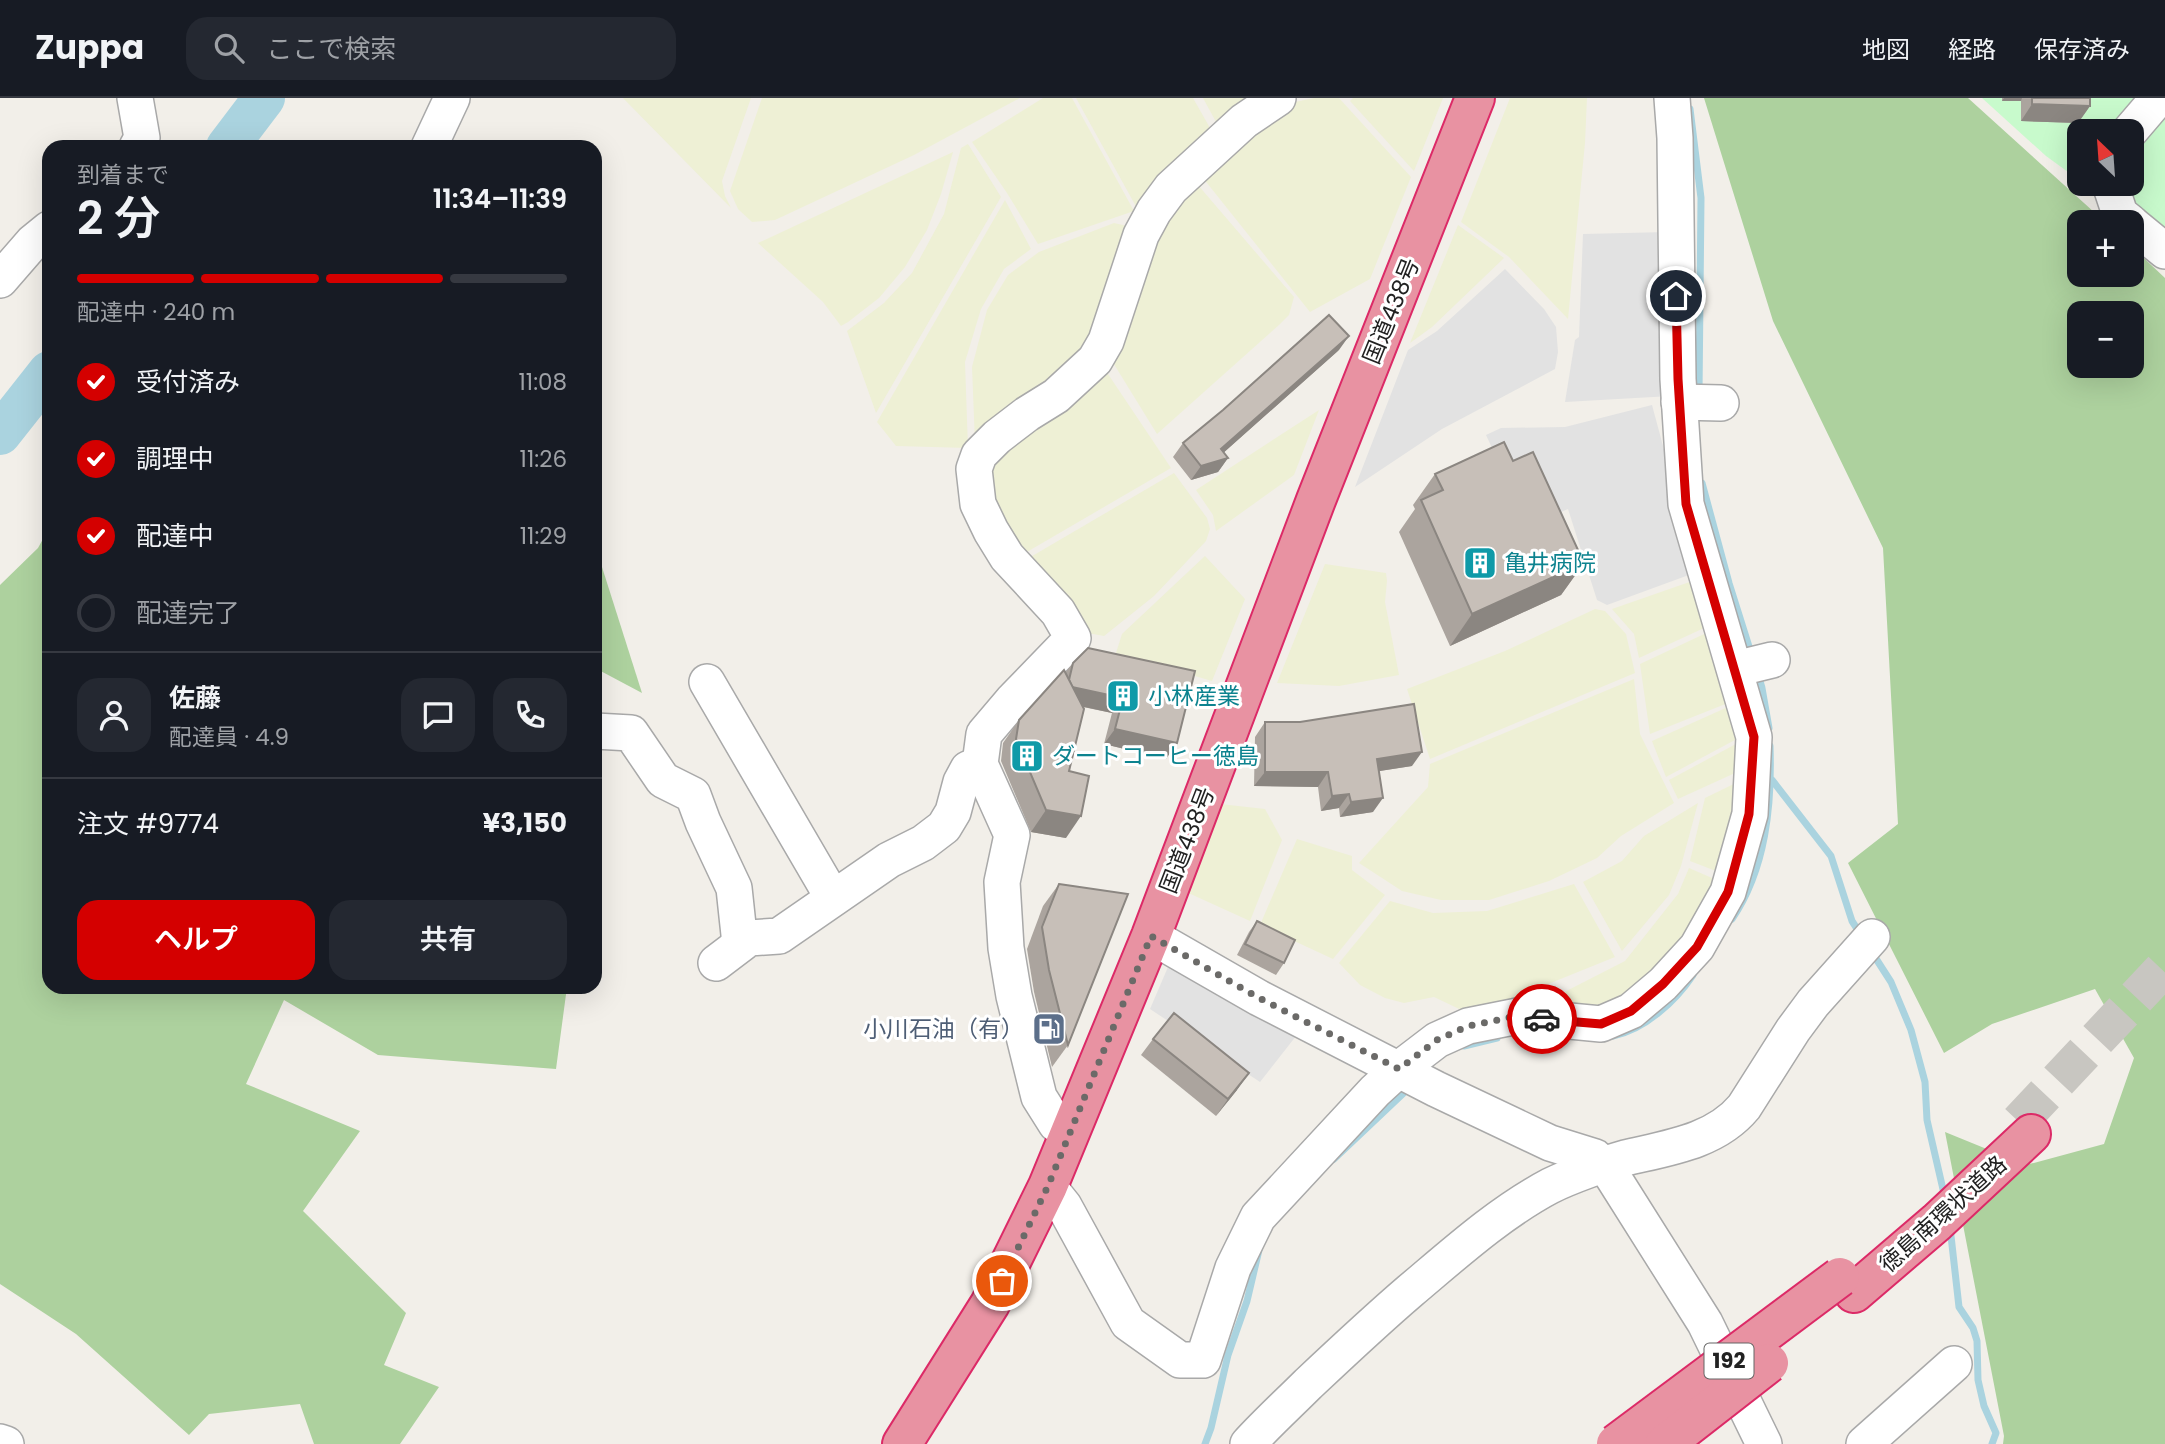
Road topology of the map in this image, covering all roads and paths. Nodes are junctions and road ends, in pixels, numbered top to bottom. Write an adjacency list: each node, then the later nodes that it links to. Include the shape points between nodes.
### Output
1 (135, 98): 8 (street)
2 (452, 98): 9 (street)
3 (1278, 98): 20 (street, via 1244,121 1171,188 1154,211 1096,360 979,455 974,469 978,504 991,531 1007,557 1058,612 1073,638 984,734)
4 (1475, 98): 22 (highway, 国道438号)
5 (1672, 98): 14 (street)
6 (2165, 98): 7 (street)
7 (2140, 119)
8 (141, 140)
9 (432, 140)
10 (2144, 234): 12 (street)
11 (42, 235): 13 (street)
12 (2165, 251)
13 (0, 280)
14 (1679, 402): 15 (street); 17 (street, via 1686,504)
15 (1721, 403)
16 (1772, 660): 17 (street)
17 (1735, 669): 24 (street, via 1754,737 1749,814 1728,892 1697,947 1631,1011 1601,1024 1517,1016 1468,1026 1437,1040)
18 (707, 682): 21 (street)
19 (602, 732): 21 (street, via 631,733 663,779 693,795 734,888 728,954 749,938 779,936)
20 (980, 764): 21 (street, via 968,769 944,827); 26 (street, via 1012,835 1002,882 1014,996 1039,1097 1056,1124)
21 (833, 898)
22 (1151, 936): 24 (street, via 1259,998); 26 (highway, 国道438号)
23 (1872, 937): 27 (street, via 1813,1003 1735,1118 1699,1138)
24 (1399, 1069): 27 (street, via 1550,1143 1595,1157); 28 (street, via 1258,1217 1233,1268 1203,1360 1181,1360 1128,1323 1065,1206)
25 (2025, 1128): 29 (highway, 徳島南環状道路 / 192, via 1977,1174 1895,1234)
26 (1069, 1134): 28 (highway, 国道438号)
27 (1603, 1166): 34 (street, via 1551,1186 1449,1258); 37 (street, via 1704,1323)
28 (1048, 1186): 33 (highway, 国道438号, via 990,1304)
29 (1847, 1285): 35 (highway, 192, bridge); 36 (highway, 192, bridge)
30 (1954, 1364): 38 (street)
31 (0, 1442): 32 (street)
32 (6, 1444)
33 (902, 1444)
34 (1248, 1444)
35 (1616, 1444)
36 (1665, 1444)
37 (1764, 1444)
38 (1864, 1444)

